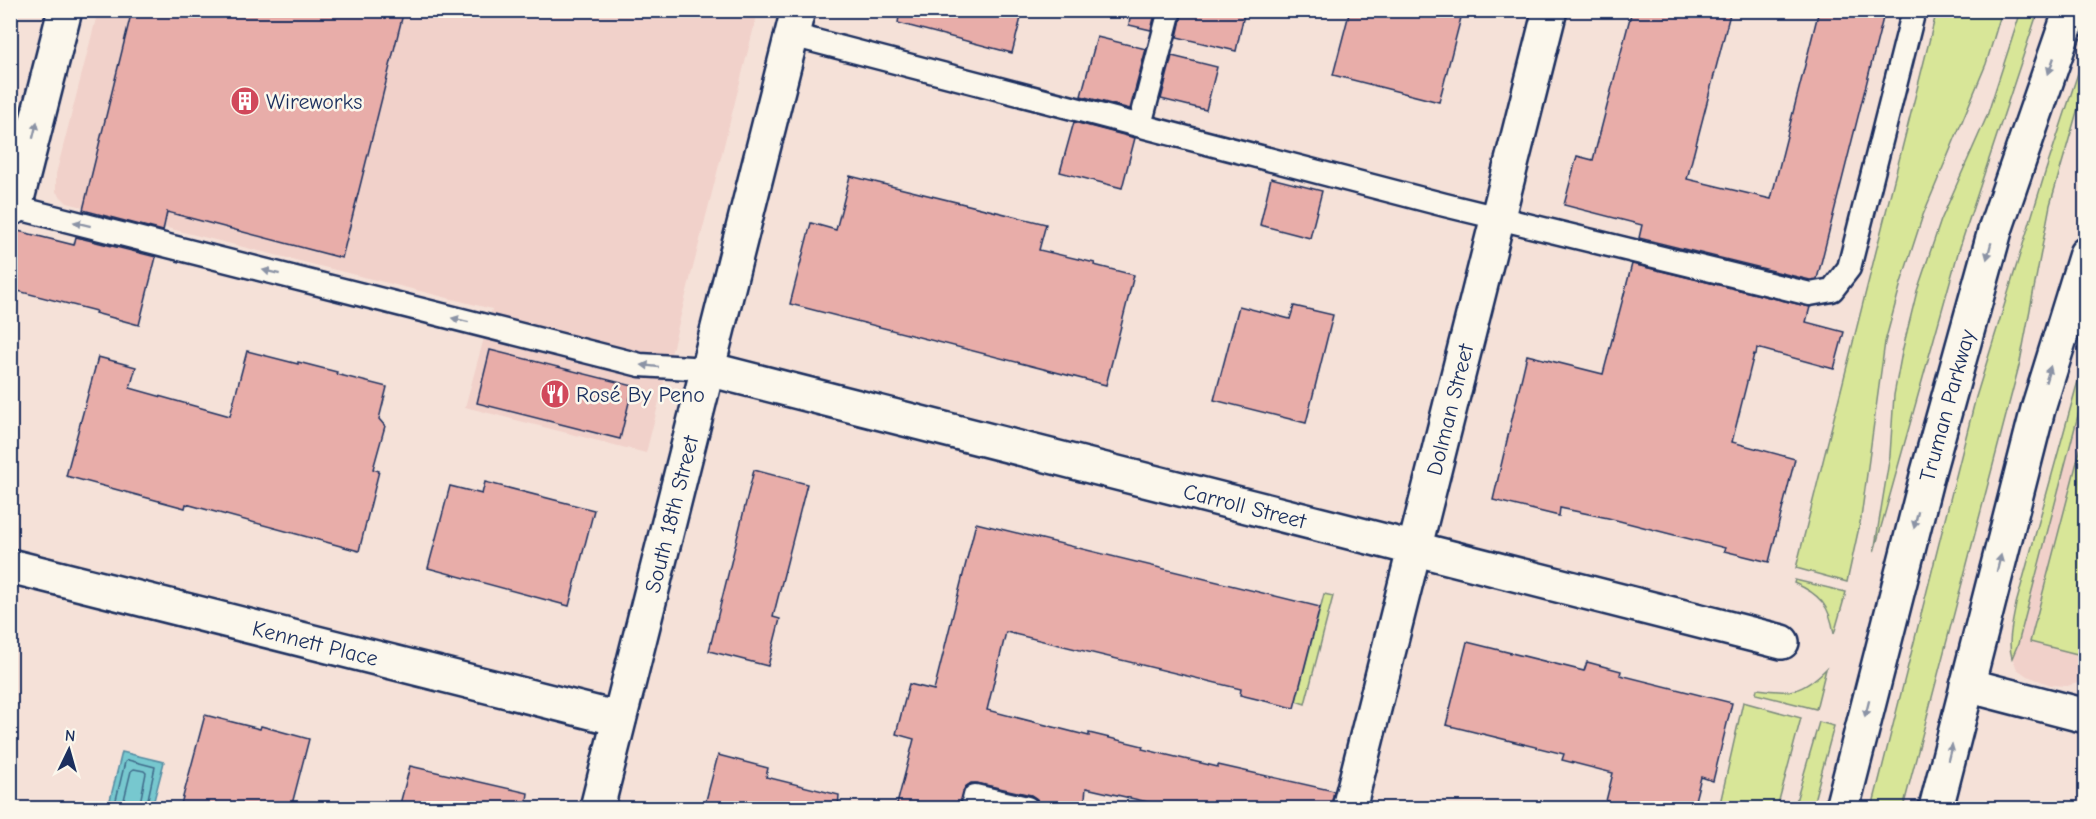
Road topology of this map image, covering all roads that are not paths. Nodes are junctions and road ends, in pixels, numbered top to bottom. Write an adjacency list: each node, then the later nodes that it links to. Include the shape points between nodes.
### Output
1 (64, 10): 8 (street, one-way to 1)
2 (1170, 10): 7 (lane)
3 (1550, 10): 9 (street, Dolman Street)
4 (1914, 10): 9 (lane, via 1849,268 1833,290 1810,294)
5 (2071, 10): 22 (street, Truman Parkway, one-way to 22, via 1996,228 1928,472)
6 (795, 23): 7 (lane); 11 (street, South 18th Street)
7 (1140, 125): 9 (lane)
8 (13, 207): 11 (lane, one-way to 8, via 640,365)
9 (1498, 218): 12 (street, Dolman Street)
10 (2085, 254): 15 (street, one-way to 10, via 2038,409)
11 (708, 369): 12 (street, Carroll Street); 17 (street, South 18th Street)
12 (1415, 548): 14 (street, Carroll Street); 21 (street, Dolman Street)
13 (10, 566): 17 (street, Kennett Place)
14 (1782, 642)
15 (1967, 685): 16 (street); 23 (street, one-way to 15)
16 (2085, 716)
17 (619, 719): 18 (street, South 18th Street)
18 (597, 808)
19 (972, 808): 20 (lane, via 975,796)
20 (1027, 808)
21 (1349, 808)
22 (1842, 808)
23 (1936, 808)

